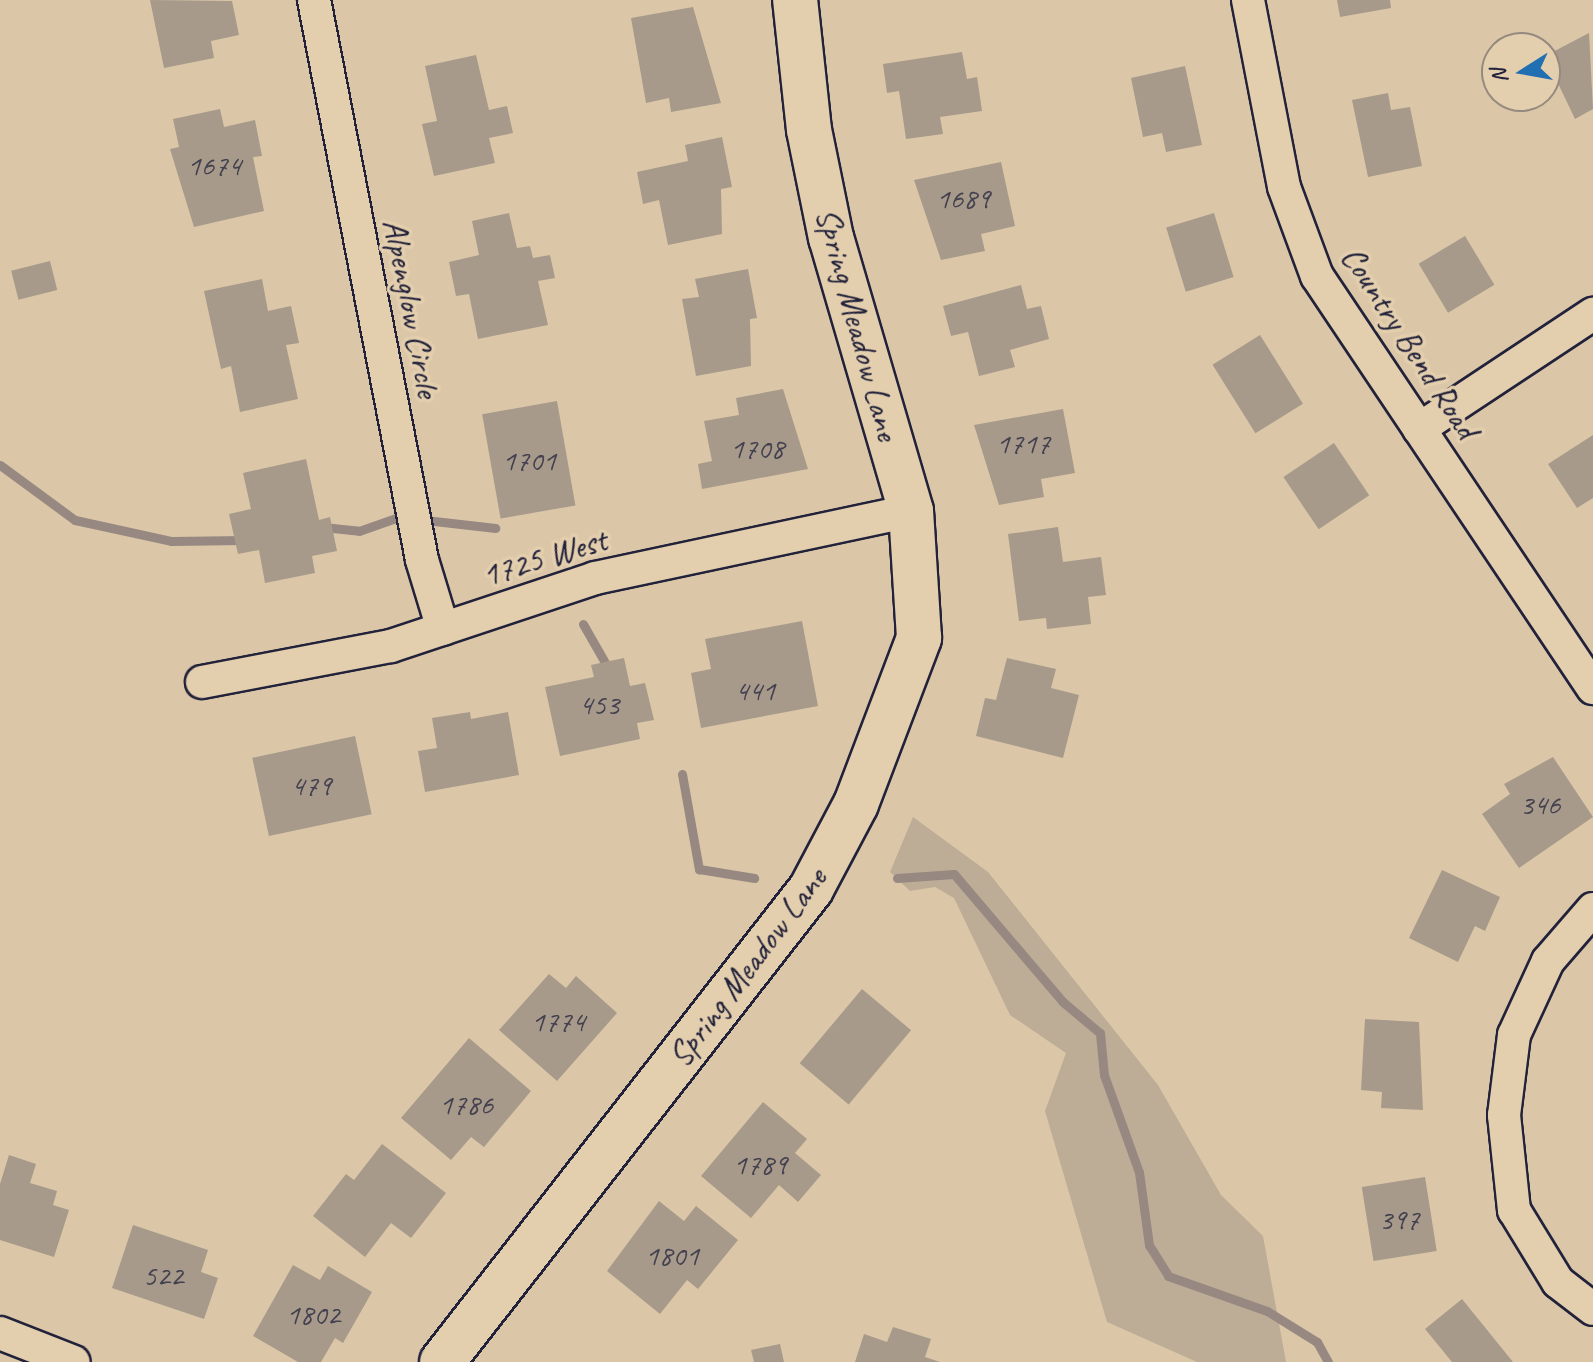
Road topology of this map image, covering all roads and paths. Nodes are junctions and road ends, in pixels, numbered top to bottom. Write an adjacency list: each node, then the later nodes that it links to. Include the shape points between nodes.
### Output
1 (314, 0): 7 (street, Alpenglow Circle, via 422,560)
2 (795, 0): 6 (street, Spring Meadow Lane, via 809,130 831,238)
3 (1248, 0): 5 (street, Country Bend Road, via 1284,187 1317,276)
4 (1593, 314): 5 (street)
5 (1419, 429): 9 (street, Country Bend Road)
6 (911, 511): 7 (street, 1725 West, via 595,578); 14 (street, Spring Meadow Lane, via 919,638 856,804 811,889)
7 (443, 629): 8 (street, 1725 West, via 391,646)
8 (202, 682)
9 (1593, 688)
10 (1593, 909): 11 (street, via 1548,961 1514,1035 1504,1115 1514,1210 1558,1282)
11 (1593, 1309)
12 (0, 1333): 13 (street)
13 (74, 1362)
14 (442, 1362)

